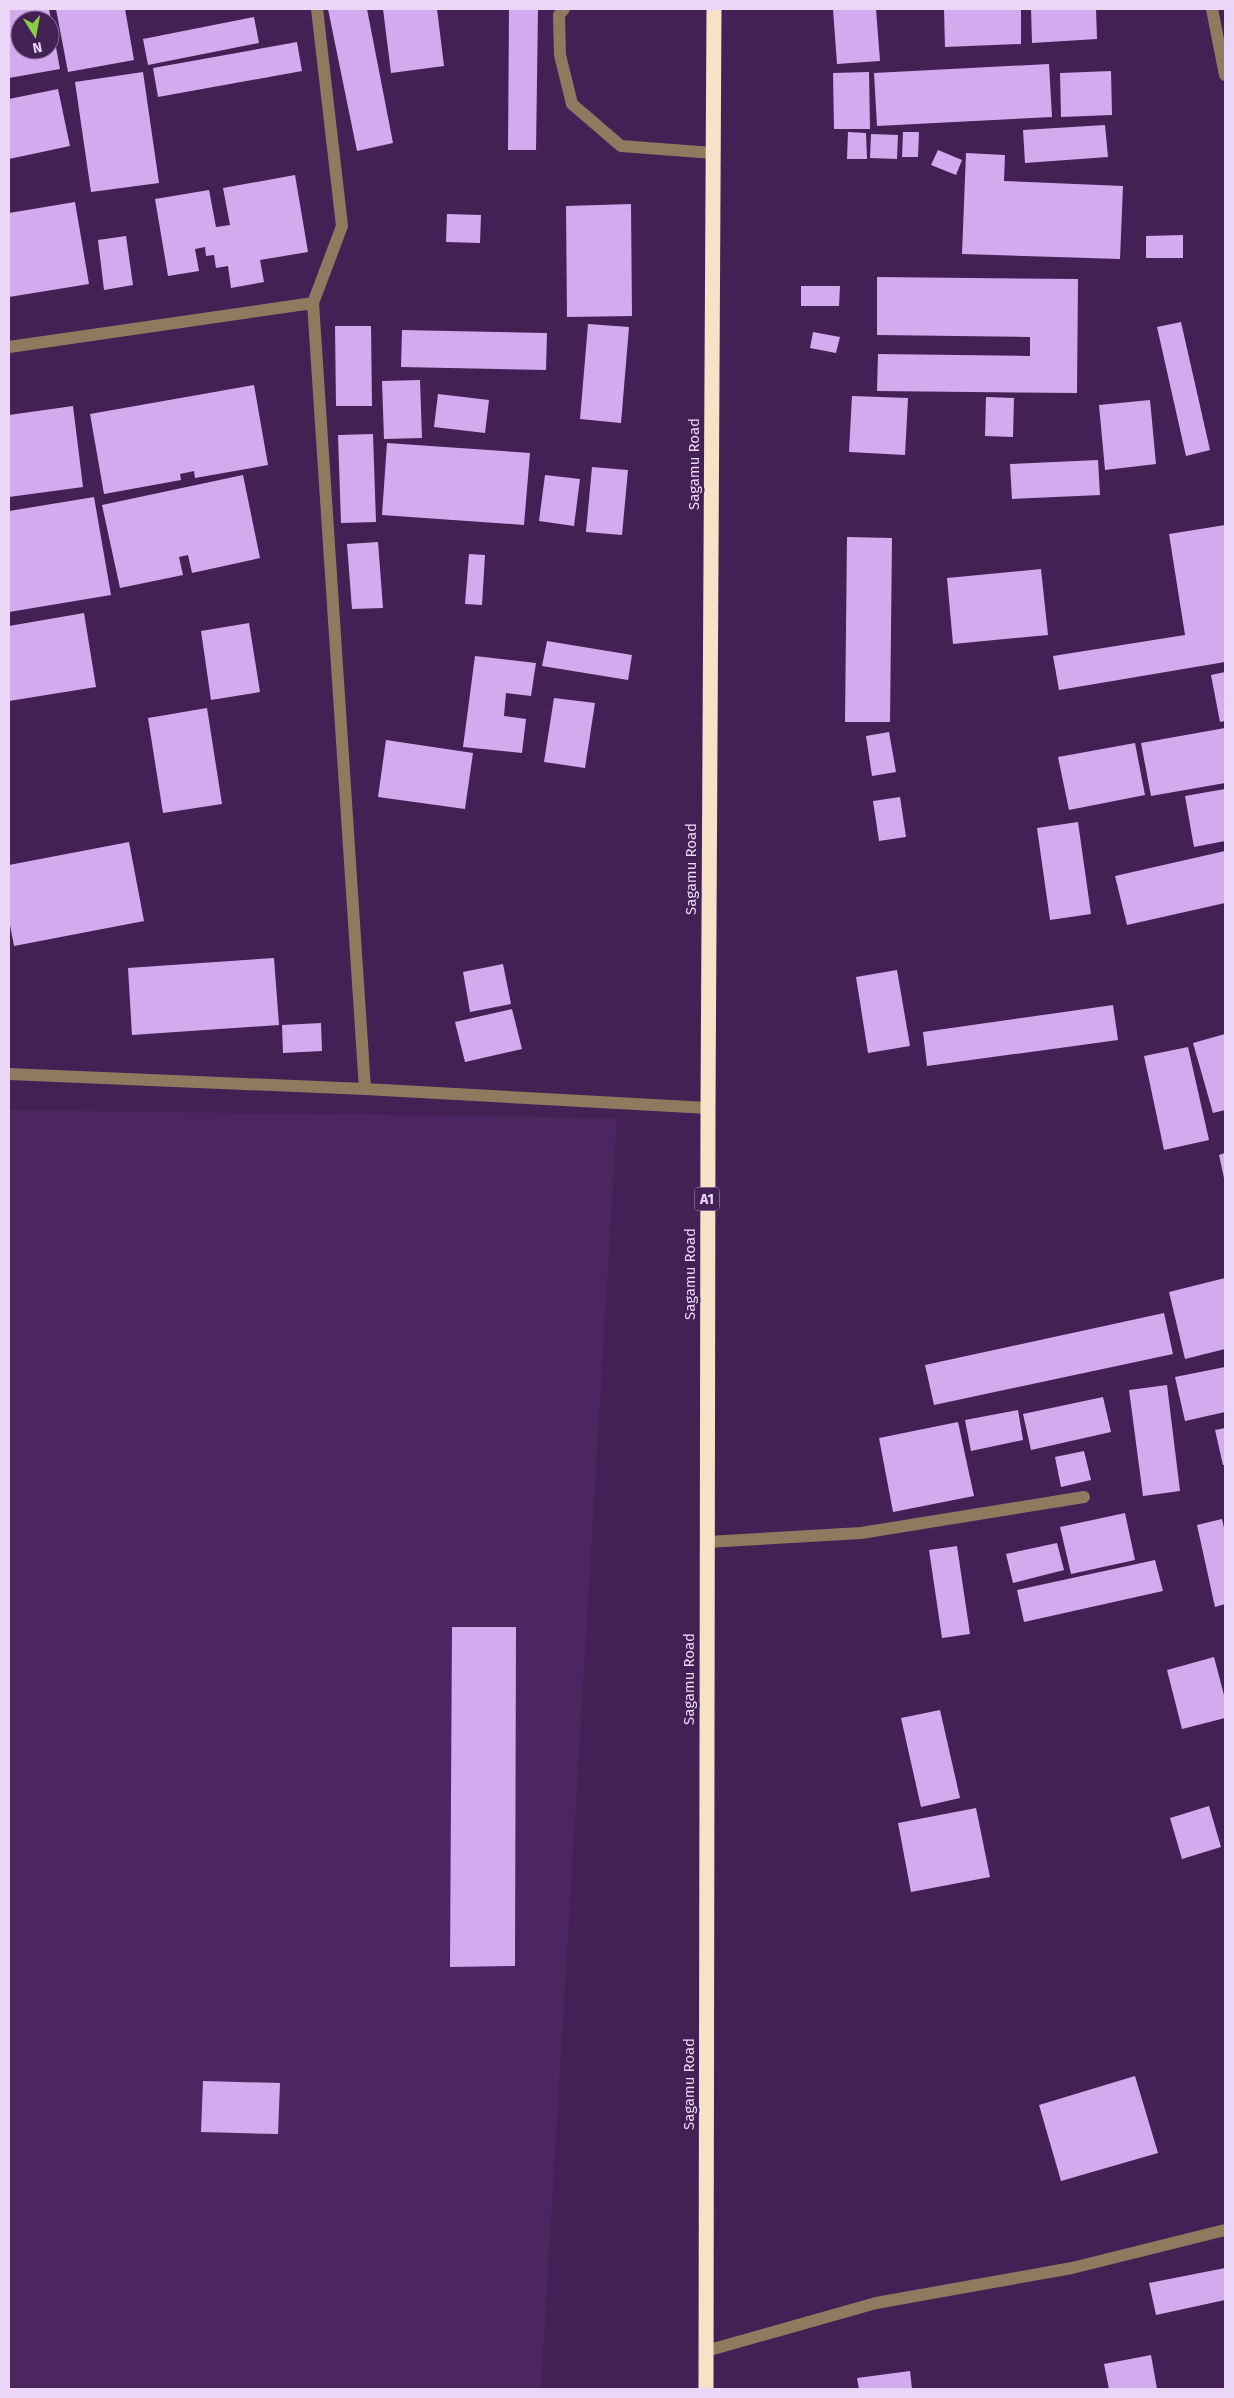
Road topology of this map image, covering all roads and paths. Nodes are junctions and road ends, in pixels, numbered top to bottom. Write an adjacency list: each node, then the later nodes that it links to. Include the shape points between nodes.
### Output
1 (317, 9): 7 (street, via 342,226)
2 (564, 9): 6 (street, via 559,15 560,55 572,104 621,146)
3 (714, 9): 6 (highway, Sagamu Road / A1)
4 (1212, 9): 5 (street)
5 (1225, 75)
6 (713, 153): 11 (highway, Sagamu Road / A1)
7 (313, 303): 8 (street); 10 (street)
8 (9, 346)
9 (9, 1074): 10 (street)
10 (365, 1089): 11 (street)
11 (708, 1108): 13 (highway, Sagamu Road / A1)
12 (1084, 1497): 13 (street, via 861,1534)
13 (707, 1542): 15 (highway, Sagamu Road / A1)
14 (1225, 2230): 15 (street, via 1072,2268 876,2303)
15 (706, 2351): 16 (highway, Sagamu Road / A1)
16 (706, 2389)

